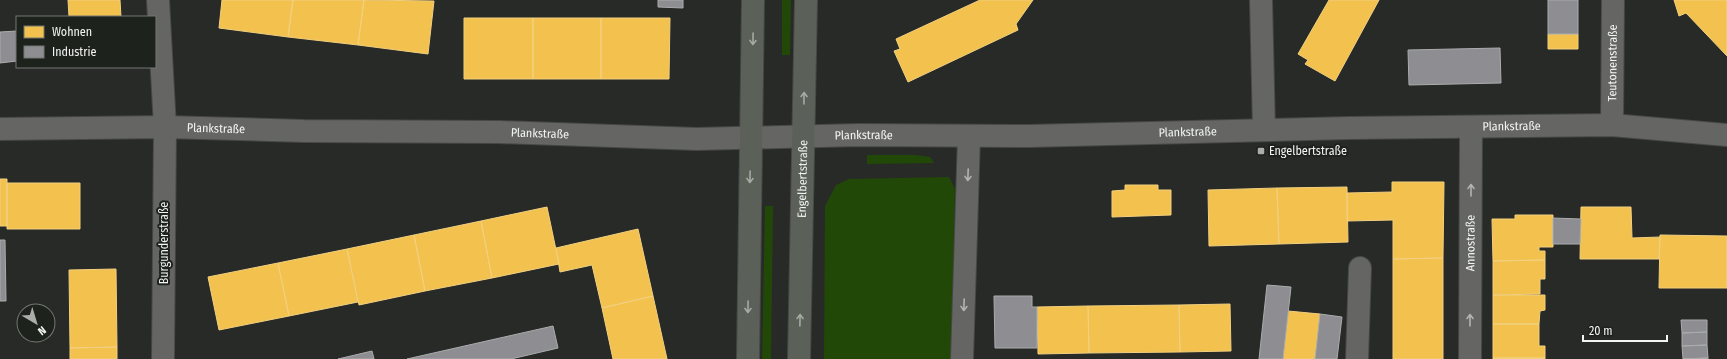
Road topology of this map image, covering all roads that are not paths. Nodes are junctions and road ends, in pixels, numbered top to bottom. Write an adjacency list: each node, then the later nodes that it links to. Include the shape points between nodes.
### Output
1 (158, 0): 7 (street, Burgunderstraße)
2 (753, 0): 14 (main road, one-way to 14)
3 (806, 0): 13 (main road, Engelbertstraße, one-way to 3)
4 (1261, 0): 10 (street)
5 (1613, 0): 6 (street, Teutonenstraße)
6 (1612, 125): 8 (street, Plankstraße); 11 (street, Plankstraße)
7 (165, 127): 9 (street, Plankstraße); 14 (street, Plankstraße, via 499,132 697,139); 16 (street, Burgunderstraße)
8 (1471, 127): 10 (street, Plankstraße); 21 (street, Annostraße, one-way to 8)
9 (0, 129)
10 (1264, 130): 12 (street, Plankstraße)
11 (1727, 135)
12 (970, 136): 13 (street, Plankstraße); 19 (street, one-way to 19)
13 (804, 137): 14 (street, Plankstraße); 18 (main road, Engelbertstraße, one-way to 13)
14 (751, 138): 17 (main road, one-way to 17)
15 (1360, 268): 20 (street)
16 (163, 359)
17 (748, 359)
18 (799, 359)
19 (962, 359)
20 (1357, 359)
21 (1470, 359)

